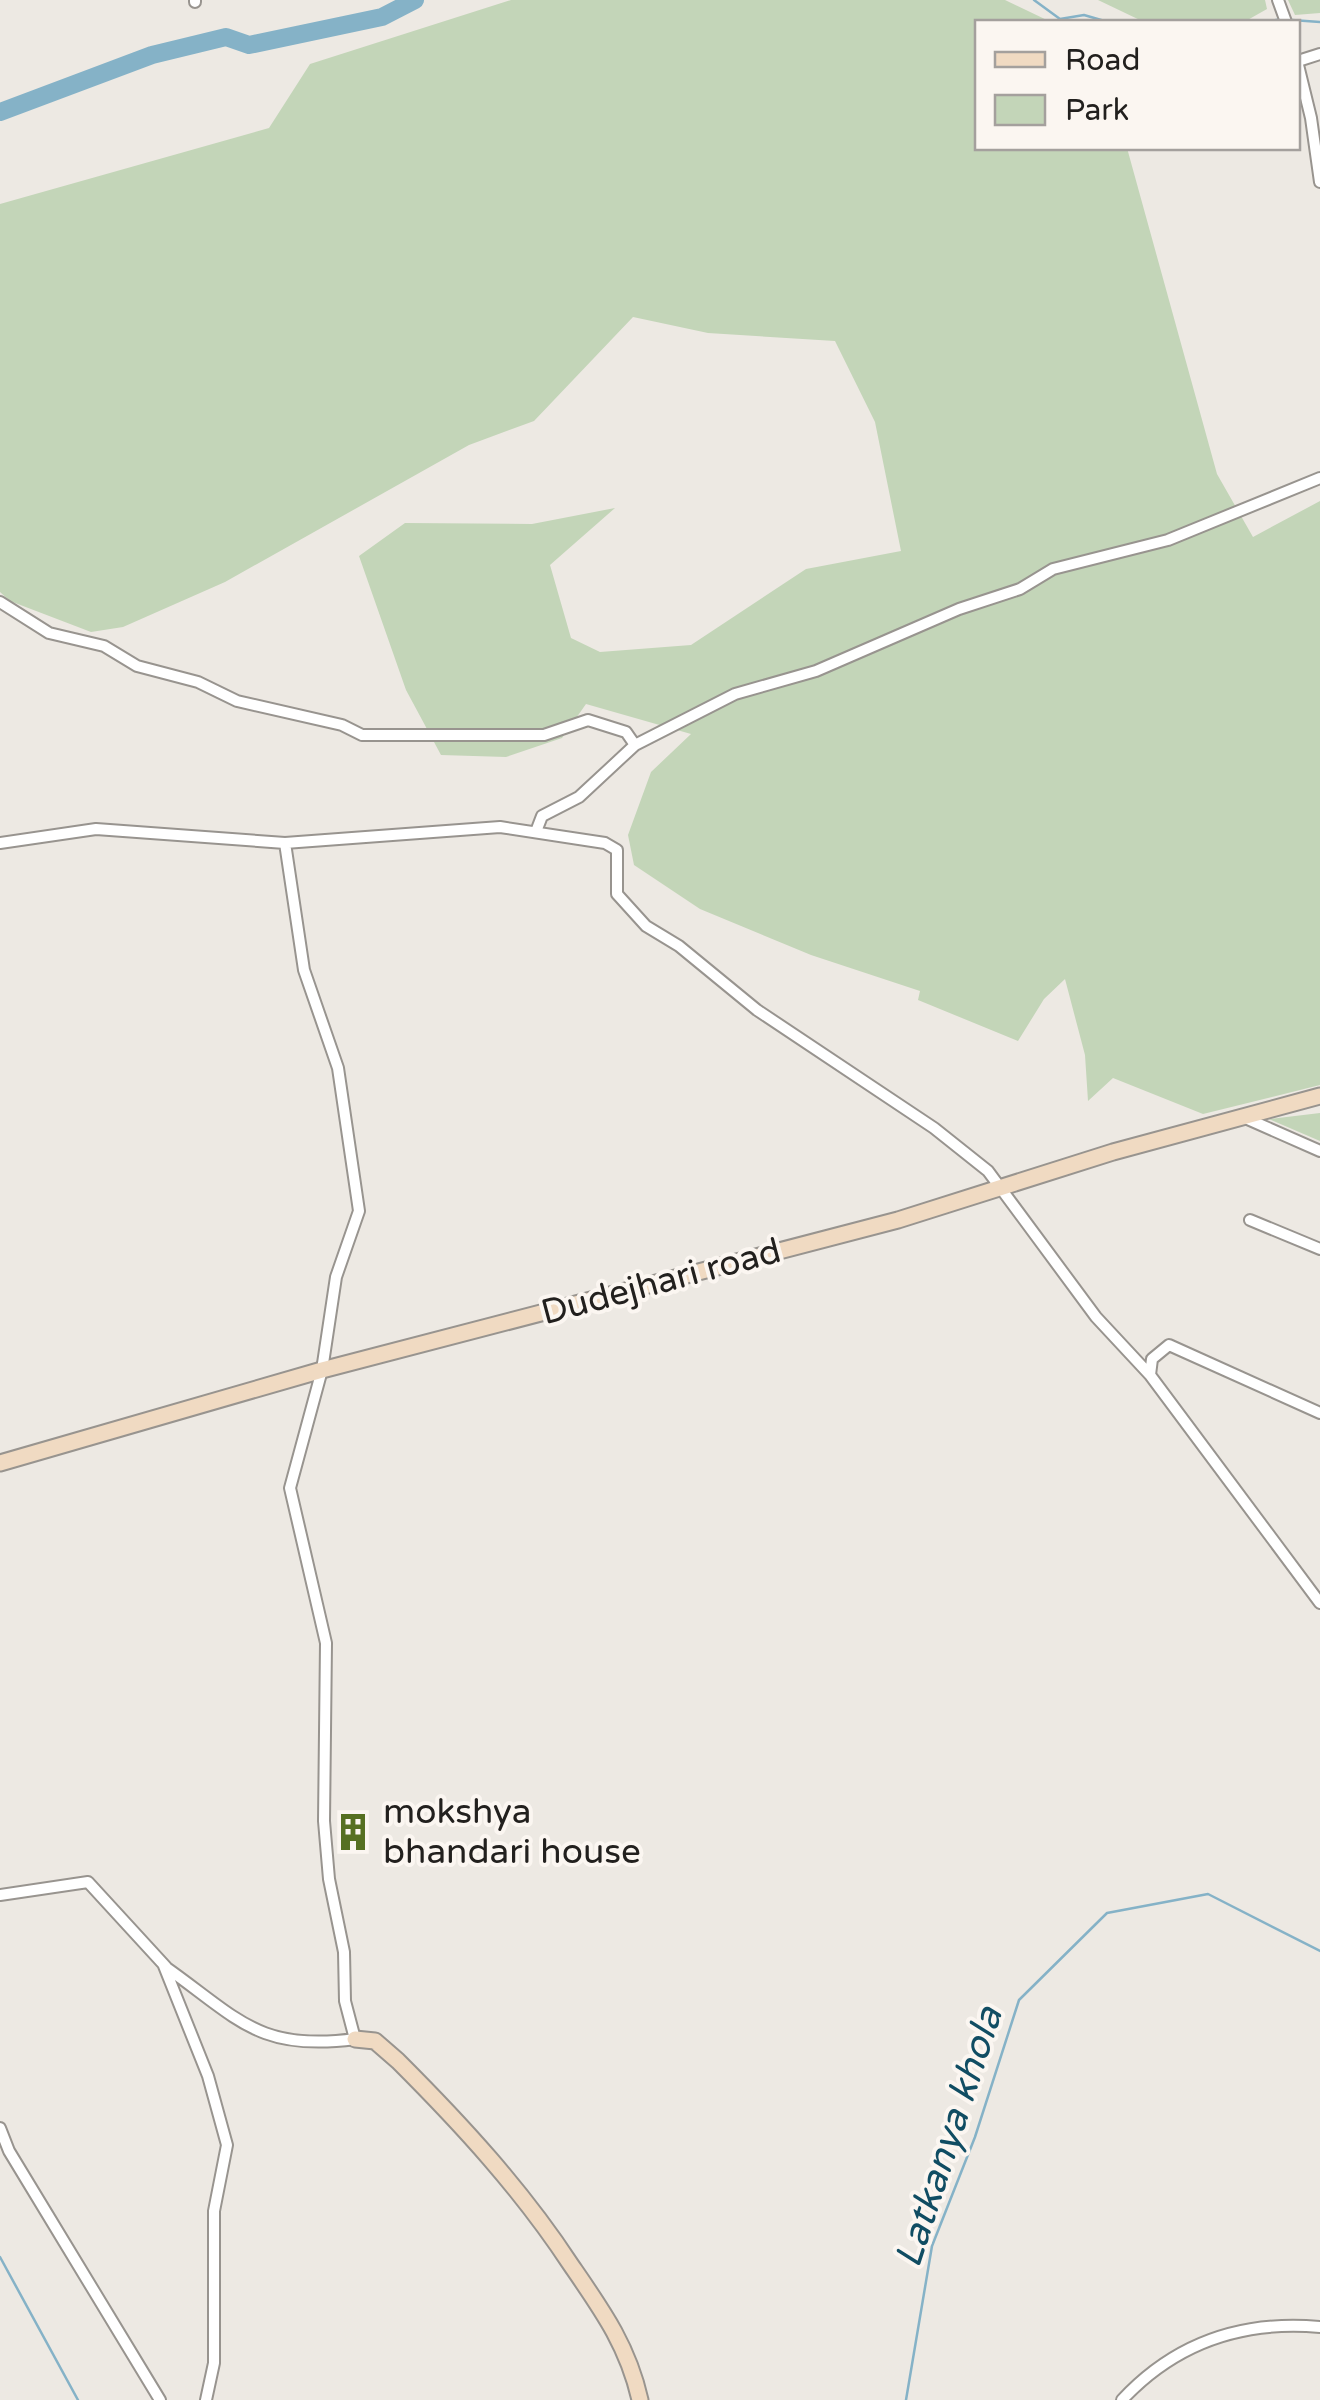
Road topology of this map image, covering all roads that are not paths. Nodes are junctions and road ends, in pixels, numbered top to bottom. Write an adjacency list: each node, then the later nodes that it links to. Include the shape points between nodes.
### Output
1 (1300, 71): 2 (street)
2 (1320, 182)
3 (1320, 478): 5 (street, via 1168,540 1053,568 1020,589 816,671 735,694)
4 (0, 602): 5 (street, via 49,633 104,646 138,666 362,735 544,735 588,720 626,732)
5 (635, 744): 6 (street, via 579,796 542,816)
6 (536, 829): 7 (street, via 429,829); 12 (street, via 617,850 616,894 646,926 756,1010 934,1128)
7 (284, 843): 8 (street, via 96,829); 15 (street, via 304,970 338,1068 357,1182 358,1212 336,1277)
8 (0, 844)
9 (1320, 1096): 10 (street, Dudejhari road)
10 (1242, 1117): 11 (street); 12 (street, Dudejhari road)
11 (1320, 1150)
12 (1003, 1188): 15 (street, Dudejhari road); 16 (street, via 1096,1317)
13 (1250, 1220): 14 (street)
14 (1320, 1249)
15 (322, 1370): 18 (street, Dudejhari road); 22 (street, via 290,1488 326,1643 324,1820)
16 (1150, 1375): 17 (street, via 1152,1359 1169,1345); 19 (street)
17 (1320, 1414)
18 (0, 1463)
19 (1320, 1603)
20 (0, 1895): 21 (street, via 88,1882)
21 (168, 1969): 22 (street, via 263,2036 310,2046); 26 (street, via 166,1980 208,2076 227,2145 214,2211 214,2362)
22 (354, 2040): 27 (street, via 375,2040 398,2061 538,2213 612,2321)
23 (0, 2128): 25 (street)
24 (1320, 2327): 28 (street, via 1274,2323 1212,2337 1149,2371)
25 (160, 2400)
26 (206, 2400)
27 (640, 2400)
28 (1122, 2400)

